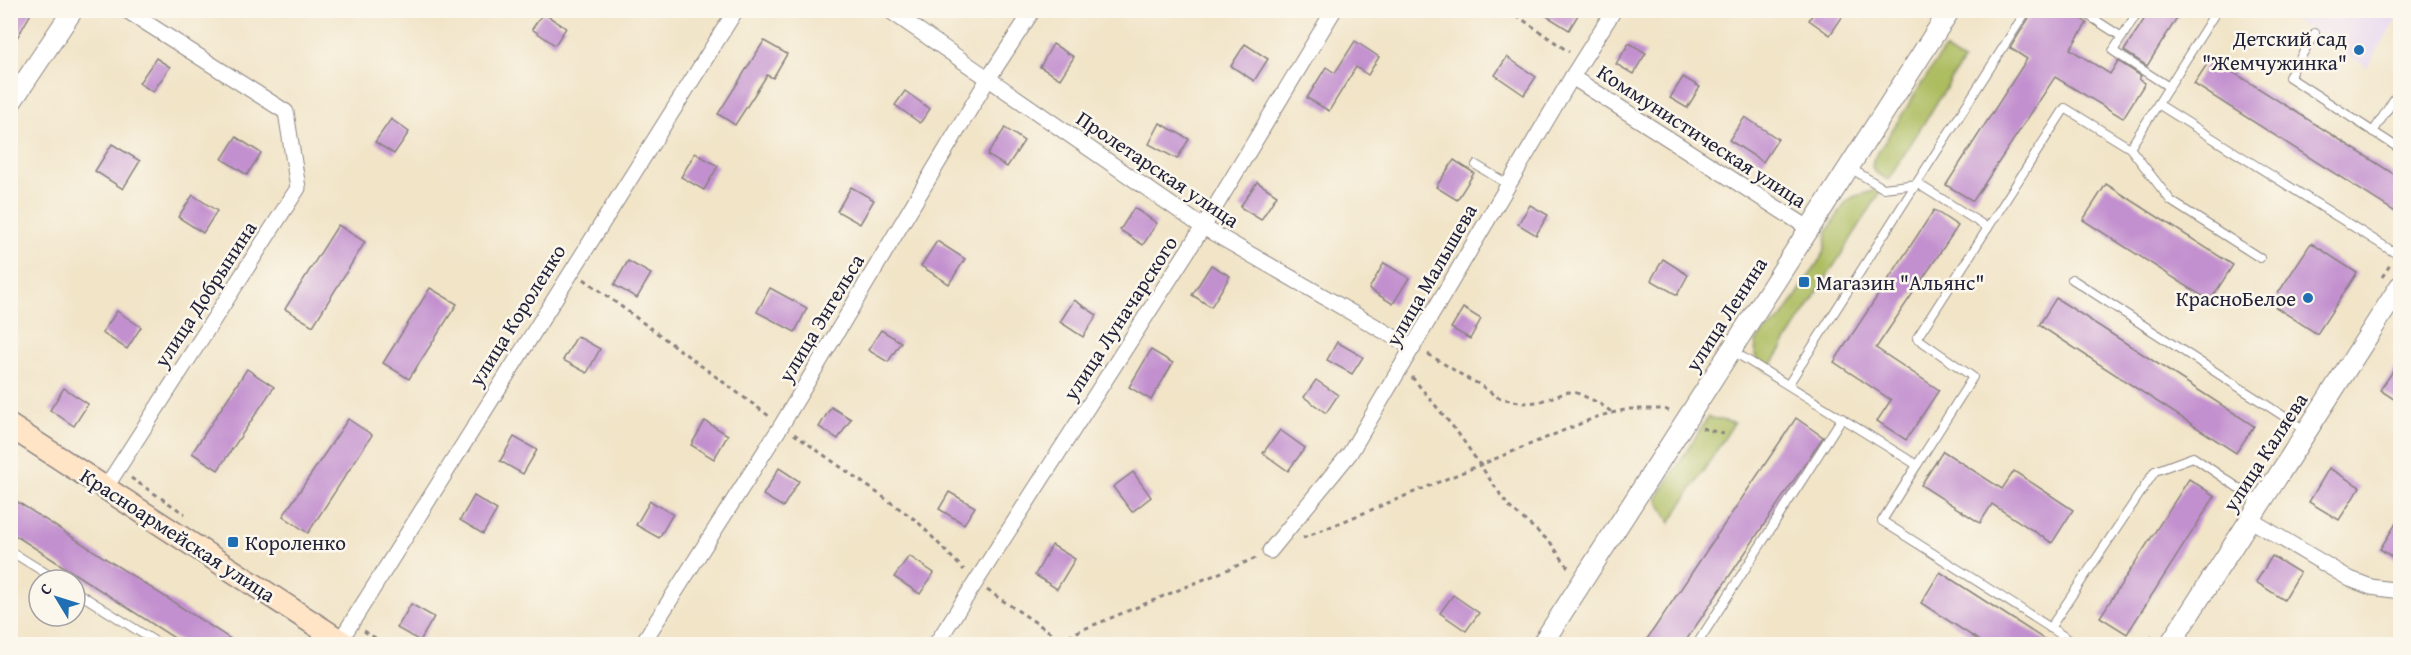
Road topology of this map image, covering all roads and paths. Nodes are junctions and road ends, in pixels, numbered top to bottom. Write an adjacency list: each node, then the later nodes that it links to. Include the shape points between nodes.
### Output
1 (74, 10): 21 (street)
2 (126, 10): 51 (street, улица Добрынина, via 286,112 298,188)
3 (736, 10): 35 (street, улица Короленко)
4 (889, 10): 18 (street, Пролетарская улица)
5 (1033, 10): 18 (street, улица Энгельса)
6 (1334, 10): 30 (street, улица Луначарского)
7 (1509, 10): 16 (path)
8 (1614, 10): 16 (street, улица Малышева)
9 (1950, 10): 27 (street, улица Ленина)
10 (2027, 10): 28 (lane)
11 (2080, 10): 15 (lane)
12 (2139, 10): 15 (lane)
13 (2217, 10): 19 (lane)
14 (2315, 33): 23 (lane, via 2289,77)
15 (2122, 37): 19 (lane, via 2113,51)
16 (1582, 61): 17 (street, улица Малышева)
17 (1572, 77): 29 (street, улица Малышева); 32 (street, Коммунистическая улица)
18 (988, 79): 30 (street, Пролетарская улица); 46 (street, улица Энгельса)
19 (2169, 87): 22 (lane)
20 (2400, 90): 23 (lane)
21 (10, 104)
22 (2158, 104): 24 (lane); 33 (lane)
23 (2373, 132): 25 (lane)
24 (2130, 148): 31 (lane, via 2065,108); 34 (lane, via 2171,201)
25 (2400, 150)
26 (1476, 165): 29 (lane)
27 (1850, 168): 28 (lane, via 1883,188); 32 (street, улица Ленина)
28 (1918, 184): 31 (lane); 41 (lane)
29 (1509, 185): 38 (street, улица Малышева)
30 (1203, 227): 38 (street, Пролетарская улица); 57 (street, улица Луначарского)
31 (1988, 228): 50 (lane, via 1917,338 1973,377)
32 (1810, 229): 39 (street, улица Ленина)
33 (2400, 256)
34 (2260, 258)
35 (573, 270): 46 (path); 62 (street, улица Короленко)
36 (2072, 279): 47 (lane)
37 (2400, 286): 47 (street, улица Каляева)
38 (1413, 348): 40 (street, улица Малышева); 42 (path, via 1497,397 1523,403 1576,393)
39 (1731, 350): 41 (lane); 44 (street, улица Ленина)
40 (1401, 368): 49 (path, via 1411,375); 54 (street, улица Малышева, via 1350,453)
41 (1788, 385): 43 (lane)
42 (1613, 413): 44 (path, via 1665,409); 49 (path)
43 (1842, 418): 50 (lane); 68 (lane)
44 (1687, 419): 48 (path); 67 (street, улица Ленина)
45 (10, 426): 51 (main road, Красноармейская улица)
46 (782, 426): 57 (path, via 917,521); 64 (street, улица Энгельса)
47 (2307, 431): 52 (street, улица Каляева)
48 (1727, 435)
49 (1480, 465): 54 (path); 55 (path, via 1509,507 1550,542)
50 (1917, 465): 60 (lane, via 1882,521)
51 (106, 487): 62 (main road, Красноармейская улица)
52 (2255, 511): 58 (street, via 2350,579); 60 (lane, via 2193,457 2155,471); 70 (street, улица Каляева)
53 (10, 551): 56 (lane)
54 (1270, 551): 61 (path)
55 (1568, 567)
56 (38, 568)
57 (976, 582): 61 (path); 65 (street, улица Луначарского)
58 (2400, 591)
59 (87, 599): 63 (lane)
60 (2050, 628): 69 (lane)
61 (1060, 639): 66 (path)
62 (341, 644)
63 (159, 645)
64 (642, 645)
65 (936, 645)
66 (1068, 645)
67 (1542, 645)
68 (1696, 645)
69 (2076, 645)
70 (2170, 645)

